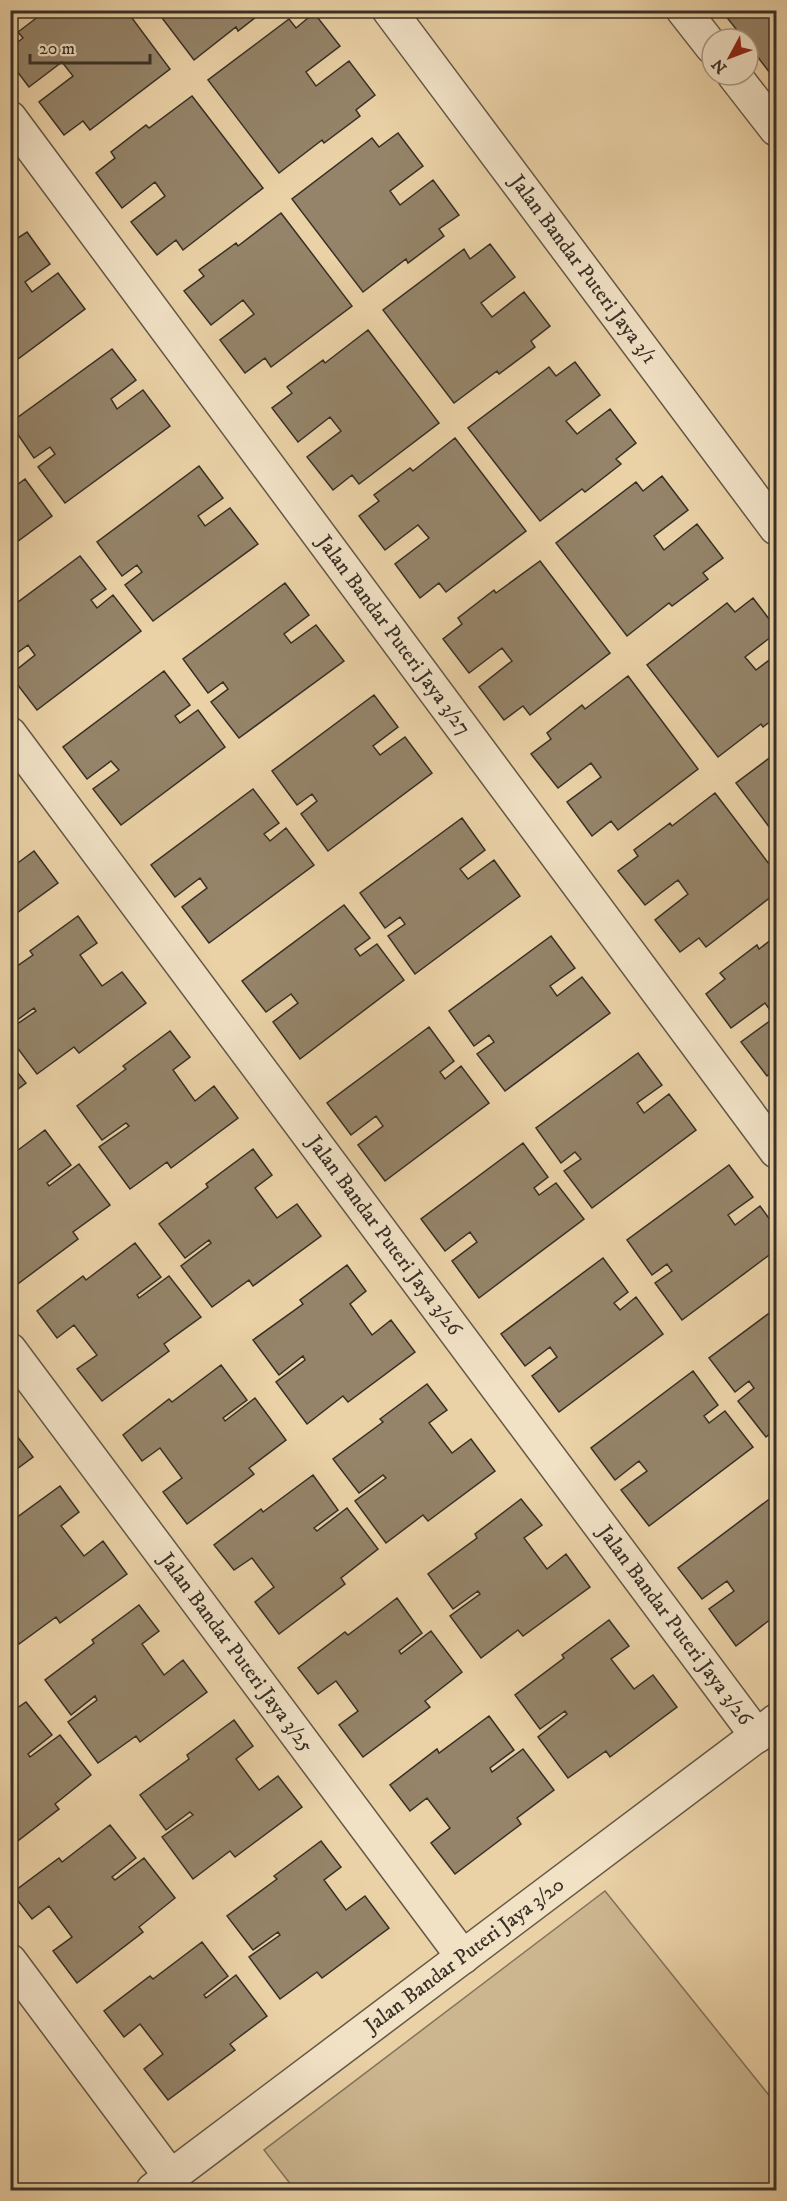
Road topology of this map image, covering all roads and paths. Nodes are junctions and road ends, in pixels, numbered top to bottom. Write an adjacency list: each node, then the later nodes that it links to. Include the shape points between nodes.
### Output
1 (390, 10): 7 (street, Jalan Bandar Puteri Jaya 3/1)
2 (683, 10): 3 (street)
3 (700, 32)
4 (744, 87): 6 (street)
5 (10, 118): 9 (street, Jalan Bandar Puteri Jaya 3/27)
6 (777, 129)
7 (777, 528)
8 (10, 734): 11 (street, Jalan Bandar Puteri Jaya 3/26)
9 (777, 1151)
10 (10, 1350): 12 (street, Jalan Bandar Puteri Jaya 3/25)
11 (767, 1729): 12 (street, Jalan Bandar Puteri Jaya 3/20)
12 (463, 1957): 14 (street, Jalan Bandar Puteri Jaya 3/20)
13 (10, 1961): 14 (street)
14 (162, 2184)

